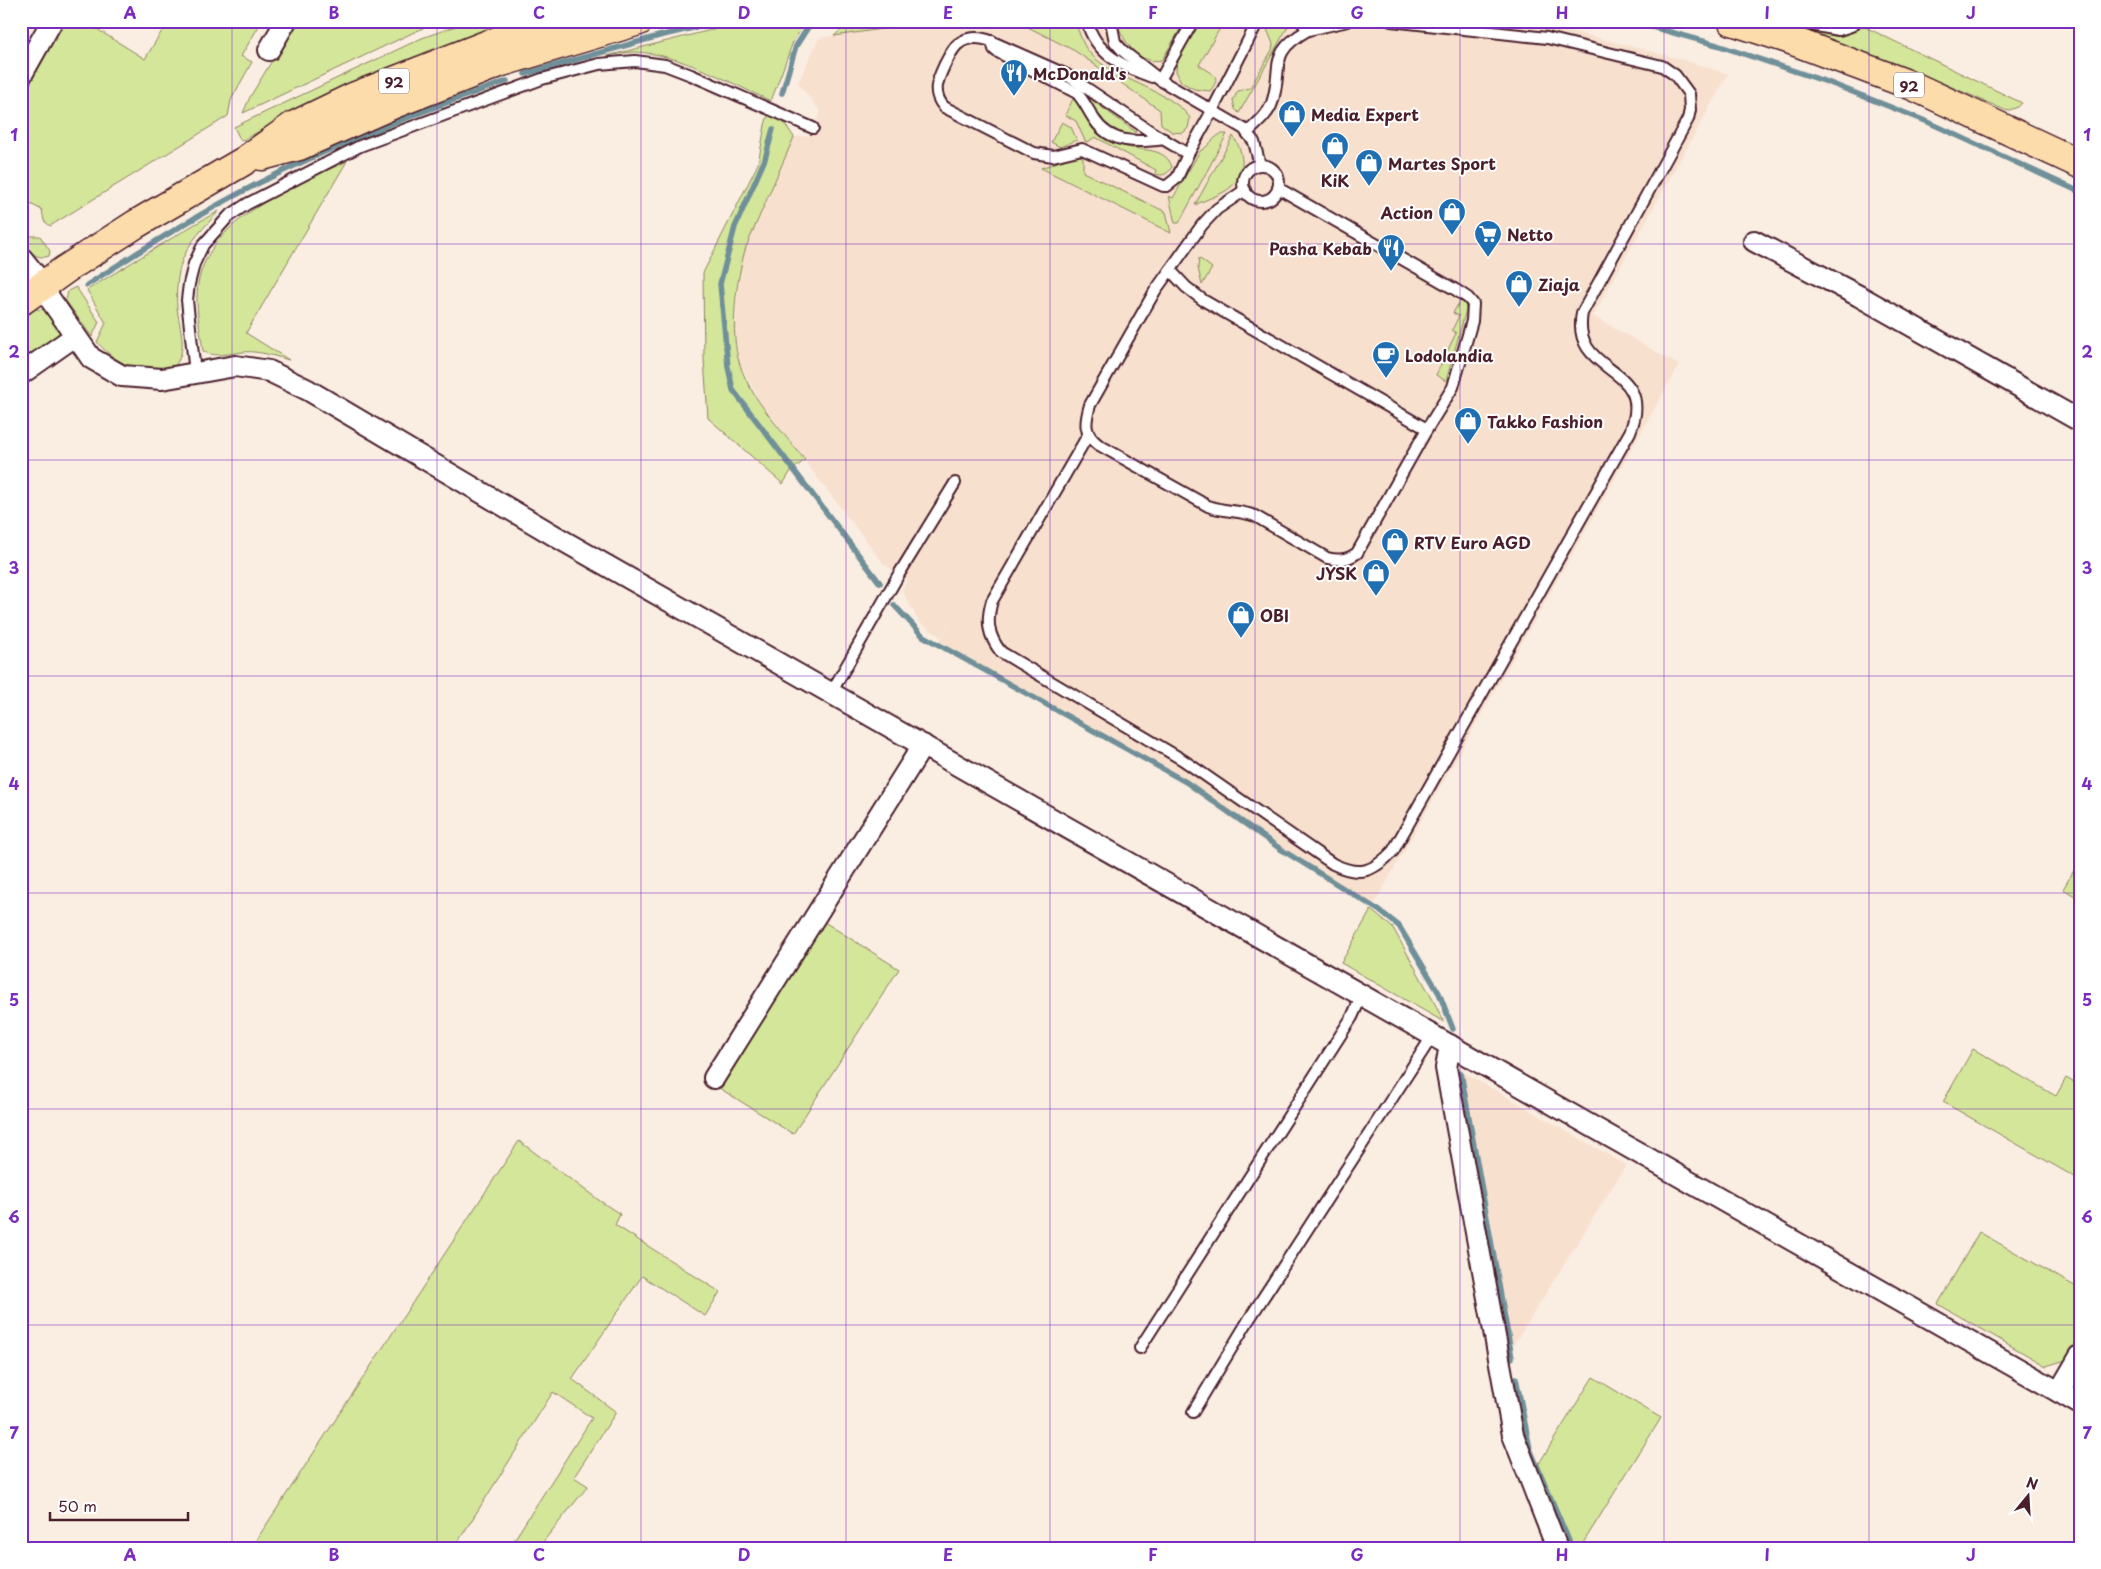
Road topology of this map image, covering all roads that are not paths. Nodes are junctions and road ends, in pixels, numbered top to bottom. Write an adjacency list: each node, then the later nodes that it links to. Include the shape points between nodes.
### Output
1 (52, 21): 17 (street)
2 (286, 21): 16 (street)
3 (554, 21): 24 (main road, 92, via 353,98 293,126)
4 (639, 21): 24 (main road, 92, via 502,62 299,146)
5 (1087, 21): 18 (lane, via 1094,38 1109,57 1130,70)
6 (1110, 21): 18 (lane, via 1115,42 1123,52)
7 (1194, 21): 18 (lane)
8 (1258, 21): 19 (lane)
9 (1348, 21): 14 (lane)
10 (1391, 21): 38 (lane, via 1547,38 1646,61 1675,75 1685,87 1690,102 1688,119 1587,301 1579,326 1586,349 1624,379 1632,390 1637,405 1636,418 1393,851 1380,864 1358,873 1333,864 1183,760 1001,652 994,643 988,628 992,601)
11 (1732, 21): 25 (main road, 92, via 1913,86)
12 (1816, 21): 13 (street, via 1838,25)
13 (1850, 21)
14 (1304, 25): 21 (lane, via 1280,56 1272,104)
15 (992, 41): 22 (lane, via 1067,75); 22 (lane, via 996,51 1076,93 1107,134 1139,143); 23 (lane, via 968,39 952,50 936,85 938,101 952,113 1034,153 1053,156 1082,149 1163,186 1177,178)
16 (269, 50)
17 (21, 76)
18 (1160, 80): 19 (lane)
19 (1212, 111): 21 (lane); 23 (lane)
20 (813, 128): 34 (lane, via 665,65 635,62 599,64 542,79 360,146 247,204 229,216 203,245 194,264 187,300)
21 (1247, 133): 26 (lane, via 1254,142)
22 (1164, 139): 23 (lane)
23 (1188, 154)
24 (244, 161): 32 (main road, 92, via 136,224)
25 (2080, 164)
26 (1260, 165): 27 (lane, via 1273,169 1279,180); 28 (lane, via 1246,172)
27 (1278, 188): 28 (lane, via 1274,196 1263,201 1252,198); 37 (lane, via 1456,290 1474,304 1453,387)
28 (1244, 190): 31 (lane, via 1217,209 1202,225)
29 (1754, 241): 36 (street, via 1859,296)
30 (21, 261): 32 (street)
31 (1170, 270): 37 (lane, via 1203,300); 38 (lane, via 1090,405 1084,423)
32 (31, 294): 33 (street)
33 (76, 336): 34 (street, via 91,358 122,376 162,379); 35 (street)
34 (195, 373): 40 (street, via 234,366 269,371 308,390 567,543)
35 (21, 374)
36 (2080, 421)
37 (1427, 429): 38 (lane, via 1357,553 1338,560 1327,558 1255,516 1208,506 1099,445)
38 (1088, 435)
39 (955, 483): 40 (lane)
40 (831, 693): 41 (street)
41 (923, 745): 42 (street); 44 (street)
42 (1362, 995): 43 (street); 45 (lane, via 1347,1025)
43 (1441, 1040): 47 (street); 49 (lane, via 1253,1313); 50 (street, via 1513,1435)
44 (714, 1078)
45 (1140, 1348)
46 (2080, 1356): 47 (street)
47 (2059, 1392): 48 (street)
48 (2080, 1404)
49 (1193, 1412)
50 (1557, 1548)

